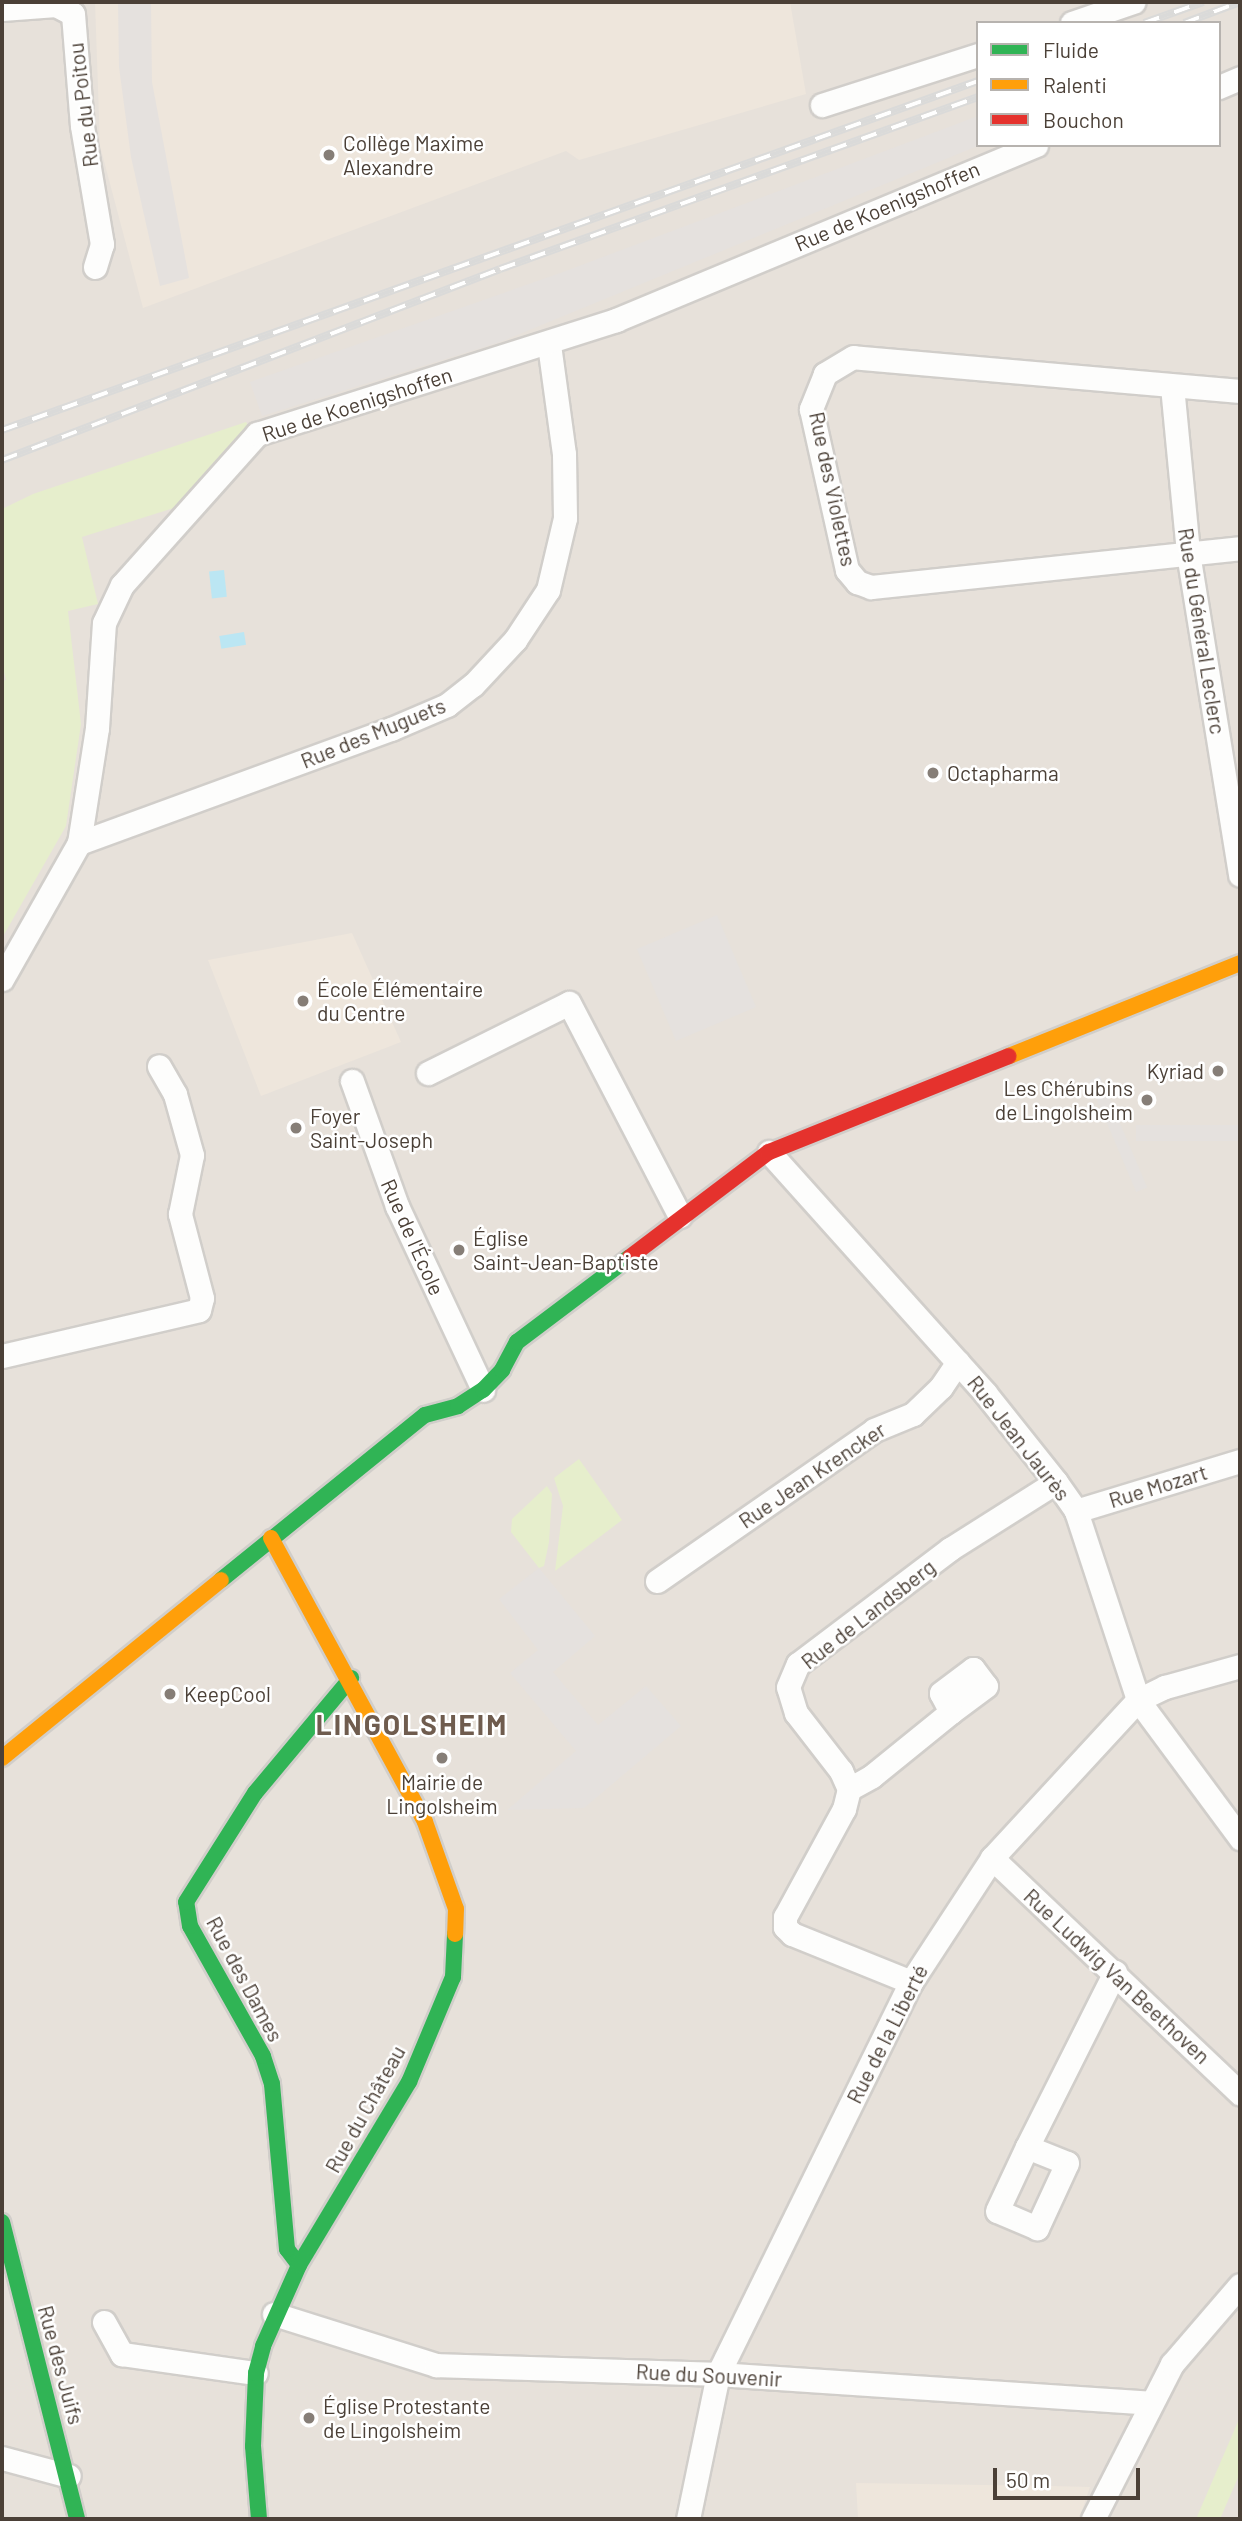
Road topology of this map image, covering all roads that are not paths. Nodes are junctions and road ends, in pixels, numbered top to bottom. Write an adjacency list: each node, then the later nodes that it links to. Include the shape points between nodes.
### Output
1 (1133, 2): 3 (street)
2 (2, 9): 9 (street, Rue du Poitou, via 55,5 73,14 82,126 102,244)
3 (1078, 21)
4 (976, 56): 7 (street)
5 (1240, 78): 6 (street)
6 (1221, 86)
7 (822, 105)
8 (1031, 147): 10 (street, Rue de Koenigshoffen)
9 (95, 267)
10 (550, 345): 15 (street, Rue de Koenigshoffen, via 272,427 245,444 122,585 104,623 97,728); 15 (street, Rue des Muguets, via 564,454 565,518 548,590 514,640 473,685 447,705 391,729)
11 (1172, 386): 12 (street, Rue des Violettes); 14 (street, Rue du Général Leclerc); 14 (street, Rue des Violettes, via 852,357 825,374 811,409 847,570 857,582 871,587)
12 (1240, 391)
13 (1240, 548): 14 (street, Rue des Violettes)
14 (1188, 553): 16 (street, Rue du Général Leclerc)
15 (79, 843): 18 (street, Rue de Koenigshoffen)
16 (1240, 875)
17 (1240, 963): 22 (main road)
18 (2, 979)
19 (159, 1066): 24 (street, via 175,1094 192,1155 180,1214 202,1298 199,1310)
20 (428, 1073): 23 (street, via 569,1003)
21 (352, 1082): 26 (street, Rue de l'École, via 397,1206)
22 (769, 1152): 23 (main road); 25 (street, Rue Jean Jaurès)
23 (680, 1216): 26 (main road, via 517,1342 502,1370)
24 (2, 1356)
25 (958, 1362): 28 (street, Rue Jean Jaurès); 31 (street, Rue Jean Krencker, via 941,1387 913,1414 874,1430)
26 (483, 1390): 30 (main road, via 458,1406 425,1416)
27 (1240, 1461): 29 (street, Rue Mozart)
28 (1056, 1482): 29 (street, Rue Jean Jaurès); 37 (street, Rue de Landsberg, via 950,1549 798,1664 788,1687 796,1713 841,1771)
29 (1076, 1511): 34 (street, Rue Jean Jaurès)
30 (271, 1538): 33 (main road, Rue du Château); 36 (main road)
31 (657, 1581)
32 (1240, 1666): 34 (street, Rue de la Liberté, via 1165,1687)
33 (351, 1678): 45 (main road, Rue du Château, via 425,1822 456,1909 453,1977 409,2082); 45 (main road, Rue des Dames, via 255,1793 186,1902 190,1926 262,2056 272,2084 287,2249)
34 (1138, 1700): 38 (street, Rue Jean Jaurès); 39 (street, Rue de la Liberté)
35 (951, 1712): 37 (street)
36 (2, 1758)
37 (849, 1789): 41 (street, via 844,1809 785,1917 785,1927 792,1934)
38 (1240, 1838)
39 (992, 1858): 40 (street, Rue Ludwig Van Beethoven); 41 (street, Rue de la Liberté)
40 (1115, 1972): 42 (street, Rue Ludwig Van Beethoven); 43 (street)
41 (911, 1982): 50 (street, Rue de la Liberté)
42 (1240, 2093)
43 (1027, 2147)
44 (2, 2222): 53 (main road, Rue des Juifs)
45 (299, 2265): 47 (main road, Rue du Château)
46 (1240, 2285): 51 (street, via 1172,2364)
47 (274, 2314): 49 (main road, Rue du Château); 50 (street, Rue du Souvenir, via 436,2365)
48 (104, 2322): 49 (street, via 122,2354)
49 (256, 2373): 55 (main road, Rue du Château, via 253,2446)
50 (718, 2374): 51 (street, Rue du Souvenir); 56 (street, Rue de la Liberté, via 692,2481)
51 (1150, 2403): 57 (street)
52 (2, 2458): 53 (street)
53 (69, 2476): 54 (main road, Rue des Juifs)
54 (78, 2519)
55 (260, 2519)
56 (688, 2519)
57 (1093, 2519)

